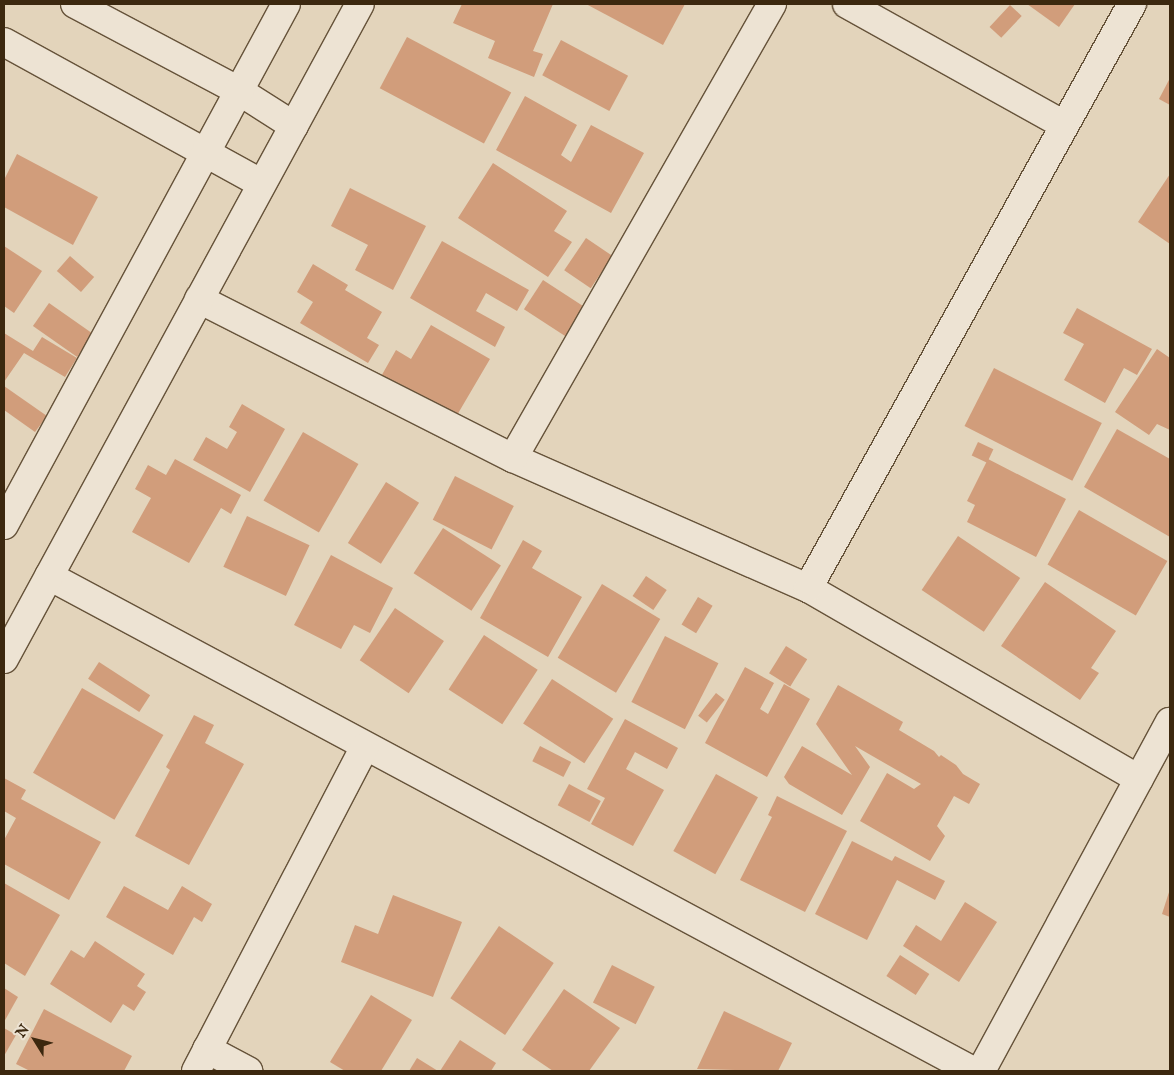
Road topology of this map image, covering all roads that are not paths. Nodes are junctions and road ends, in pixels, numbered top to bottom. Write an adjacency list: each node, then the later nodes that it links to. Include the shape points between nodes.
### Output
1 (75, 4): 8 (street)
2 (286, 4): 8 (street)
3 (360, 4): 10 (street)
4 (772, 4): 14 (street)
5 (847, 4): 9 (street)
6 (1132, 4): 9 (street)
7 (4, 42): 11 (street)
8 (239, 91): 10 (street); 11 (street)
9 (1064, 125): 17 (street)
10 (294, 126): 12 (street)
11 (206, 152): 12 (street); 15 (street)
12 (262, 184): 13 (street)
13 (199, 299): 14 (street); 16 (street)
14 (513, 458): 17 (street)
15 (4, 525)
16 (48, 576): 18 (street); 20 (street)
17 (808, 588): 21 (street)
18 (4, 659)
19 (1170, 722): 21 (street)
20 (366, 747): 22 (street); 24 (street)
21 (1139, 779): 25 (street)
22 (201, 1060): 23 (street)
23 (248, 1071)
24 (973, 1071)
25 (981, 1071)

